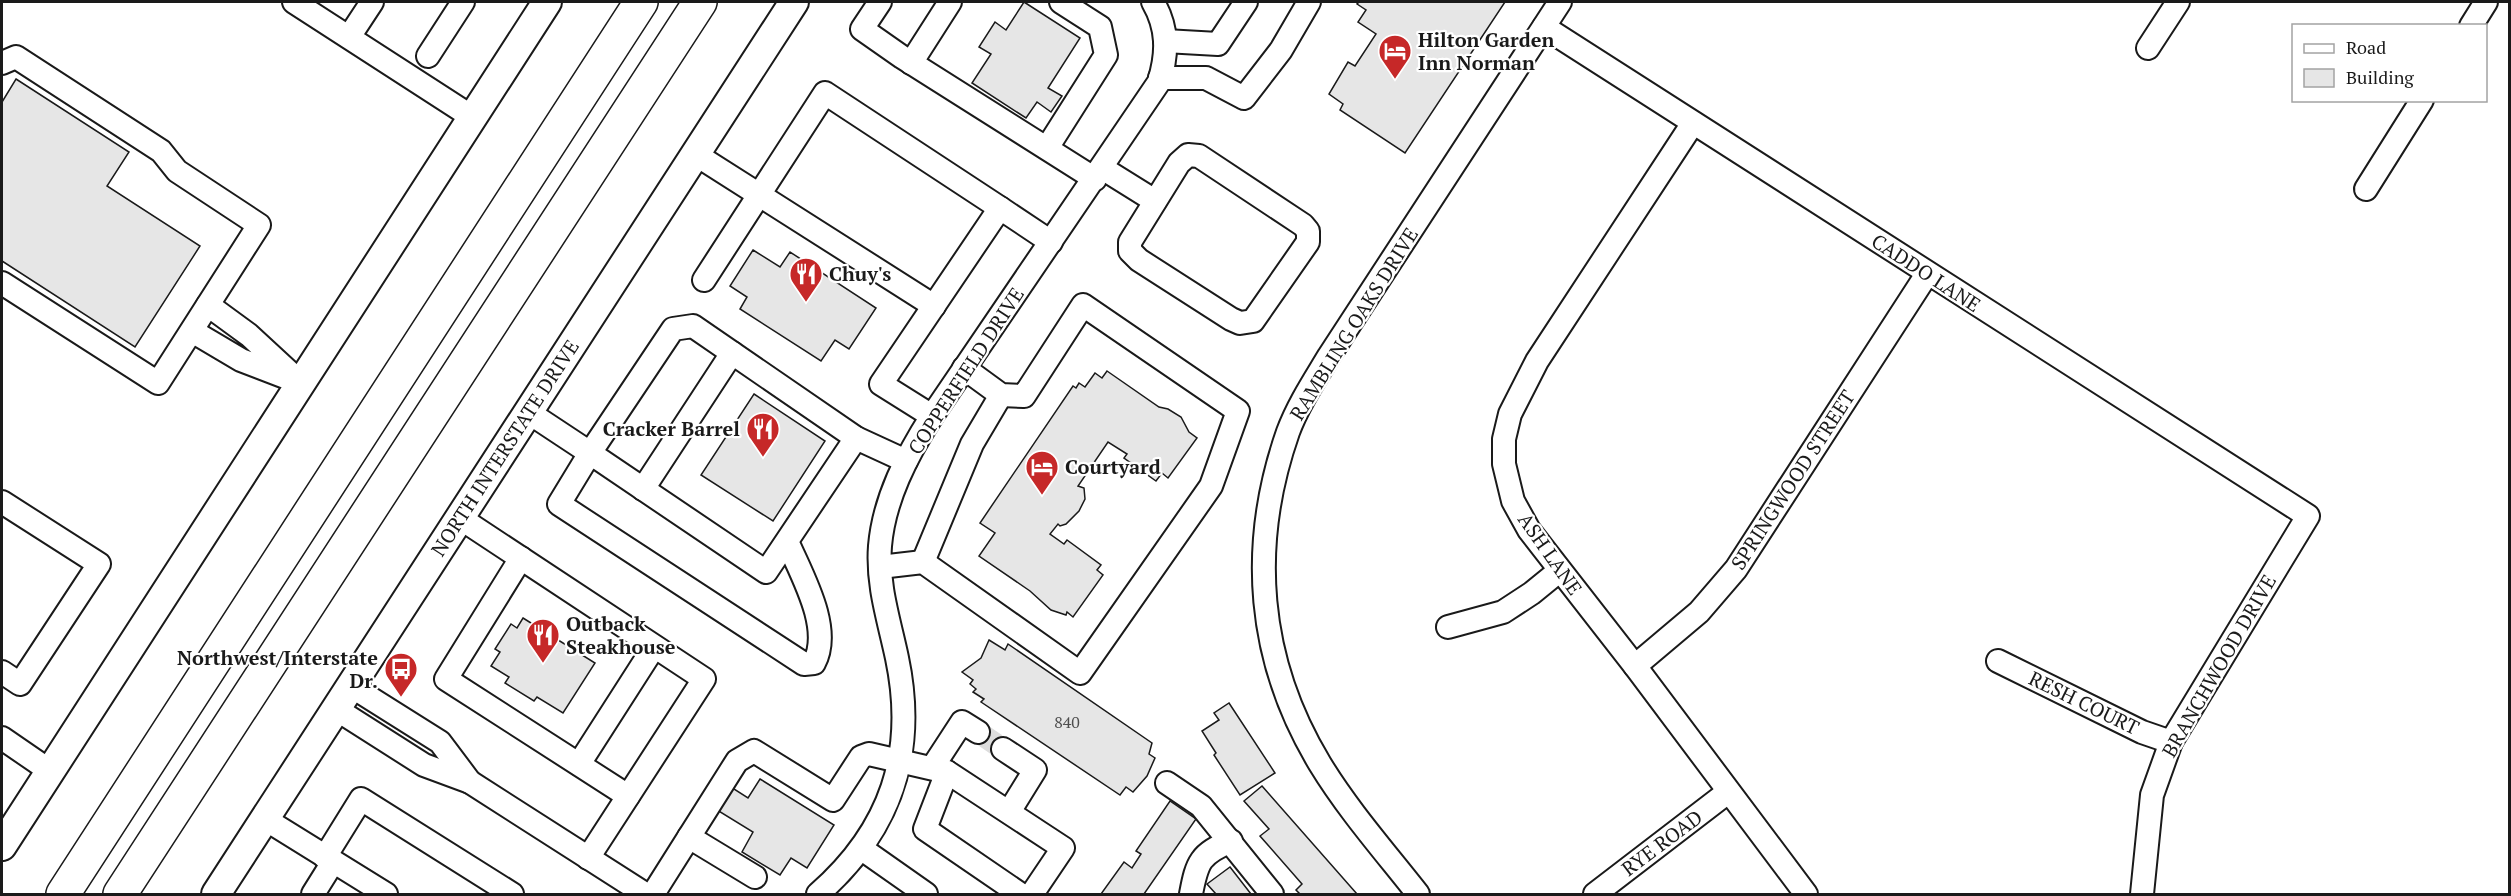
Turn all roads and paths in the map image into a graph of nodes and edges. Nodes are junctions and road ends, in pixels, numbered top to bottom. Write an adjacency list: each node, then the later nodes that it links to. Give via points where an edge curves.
1 (294, 2): 19 (street)
2 (372, 2): 19 (street)
3 (463, 2): 22 (street)
4 (547, 2): 27 (main road)
5 (641, 2): 89 (highway)
6 (700, 2): 88 (highway)
7 (794, 2): 30 (main road, NORTH INTERSTATE DRIVE)
8 (880, 2): 24 (street, via 862,29)
9 (950, 2): 24 (street)
10 (1061, 2): 29 (street, via 1100,27 1106,55)
11 (1153, 2): 20 (street, COPPERFIELD DRIVE, via 1163,24)
12 (1246, 2): 20 (street, via 1218,44)
13 (1309, 2): 25 (street, via 1281,50 1244,98 1206,78)
14 (1560, 2): 18 (street, RAMBLING OAKS DRIVE)
15 (2178, 2): 21 (street)
16 (2486, 2): 17 (street)
17 (2472, 24)
18 (1544, 27): 28 (street, CADDO LANE); 102 (street, RAMBLING OAKS DRIVE, via 1305,397 1279,462 1266,533 1265,614 1284,687 1320,764)
19 (349, 37): 27 (street)
20 (1165, 41): 25 (street, COPPERFIELD DRIVE)
21 (2148, 48)
22 (428, 56)
23 (2, 63): 40 (street, via 16,57 161,151 177,171 259,225)
24 (911, 63): 29 (street)
25 (1160, 78): 31 (street, COPPERFIELD DRIVE)
26 (2421, 102): 32 (street)
27 (472, 117): 45 (main road)
28 (1693, 123): 37 (street, CADDO LANE); 60 (street, ASH LANE, via 1537,361 1510,414 1504,464 1513,501)
29 (1047, 148): 31 (street)
30 (695, 154): 33 (street); 47 (main road, NORTH INTERSTATE DRIVE)
31 (1098, 173): 34 (street); 36 (street, COPPERFIELD DRIVE)
32 (2366, 189)
33 (759, 194): 35 (street, via 825,93); 38 (street); 41 (street)
34 (1155, 201): 34 (street, via 1130,242 1130,251 1240,323 1253,321 1260,313 1308,242 1308,231 1303,225 1199,156 1188,155 1179,163)
35 (1000, 208): 36 (street); 41 (street)
36 (1052, 242): 44 (street, COPPERFIELD DRIVE)
37 (1927, 274): 54 (street, CADDO LANE); 64 (street, SPRINGWOOD STREET, via 1736,569 1699,612)
38 (704, 280)
39 (2, 283): 42 (street, via 158,383)
40 (208, 305): 42 (street); 45 (street, via 249,335)
41 (934, 306): 48 (street, via 881,384)
42 (192, 331): 45 (street, via 241,360)
43 (732, 353): 49 (street); 50 (street, via 693,326 673,329); 52 (street)
44 (964, 368): 46 (street); 48 (street, COPPERFIELD DRIVE)
45 (301, 383): 74 (main road)
46 (1001, 395): 58 (street, via 972,444); 58 (street, via 1024,396 1083,305 1238,411 1211,486 1080,673)
47 (528, 412): 50 (street); 55 (main road, NORTH INTERSTATE DRIVE)
48 (932, 416): 51 (street, COPPERFIELD DRIVE)
49 (856, 438): 51 (street); 56 (street)
50 (590, 453): 52 (street); 56 (street, via 559,504 804,664 814,663 820,653 821,635 815,608)
51 (906, 461): 59 (street, COPPERFIELD DRIVE, via 885,519)
52 (643, 489): 56 (street, via 766,572)
53 (2, 502): 65 (street, via 99,564 20,684)
54 (2308, 516): 69 (street, BRANCHWOOD DRIVE)
55 (460, 518): 57 (street); 66 (main road, NORTH INTERSTATE DRIVE)
56 (787, 541)
57 (521, 558): 62 (street); 72 (street, via 446,678)
58 (923, 562): 59 (street)
59 (880, 567): 71 (street, COPPERFIELD DRIVE, via 883,602 902,692 904,735)
60 (1559, 571): 61 (street, via 1503,612); 64 (street, ASH LANE)
61 (1448, 627)
62 (654, 647): 72 (street); 77 (street, via 704,679)
63 (1998, 661): 69 (street, RESH COURT, via 2142,732)
64 (1635, 666): 76 (street, ASH LANE)
65 (2, 672)
66 (343, 698): 79 (main road, NORTH INTERSTATE DRIVE); 84 (street, via 440,742 470,782)
67 (978, 732): 73 (street, via 962,722)
68 (2, 738): 74 (street)
69 (2171, 742): 105 (street, BRANCHWOOD DRIVE, via 2152,795)
70 (1003, 749): 78 (street, via 1035,770)
71 (900, 760): 73 (street); 80 (street, via 869,754 861,757 833,800 754,751 737,761); 83 (street, COPPERFIELD DRIVE, via 889,803)
72 (579, 764): 77 (street)
73 (940, 770): 78 (street); 98 (street, via 925,830)
74 (50, 771): 82 (main road)
75 (1167, 783): 81 (street, via 1201,806)
76 (1728, 792): 103 (street, RYE ROAD); 104 (street, ASH LANE)
77 (628, 796): 84 (street)
78 (1009, 812): 99 (street, via 1063,848)
79 (265, 819): 85 (street); 90 (main road, NORTH INTERSTATE DRIVE)
80 (689, 837): 86 (street); 95 (street)
81 (1231, 841): 100 (street, via 1201,858); 101 (street)
82 (2, 846)
83 (862, 849): 96 (street, COPPERFIELD DRIVE); 97 (street)
84 (588, 858): 87 (street)
85 (329, 859): 91 (street); 92 (street); 93 (street, via 361,799)
86 (755, 878)
87 (618, 887): 94 (street)
88 (125, 888)
89 (63, 894)
90 (216, 894)
91 (313, 894)
92 (386, 894)
93 (512, 894)
94 (645, 894)
95 (653, 894)
96 (819, 894)
97 (927, 894)
98 (1020, 894)
99 (1032, 894)
100 (1191, 894)
101 (1272, 894)
102 (1418, 894)
103 (1595, 894)
104 (1806, 894)
105 (2142, 894)

